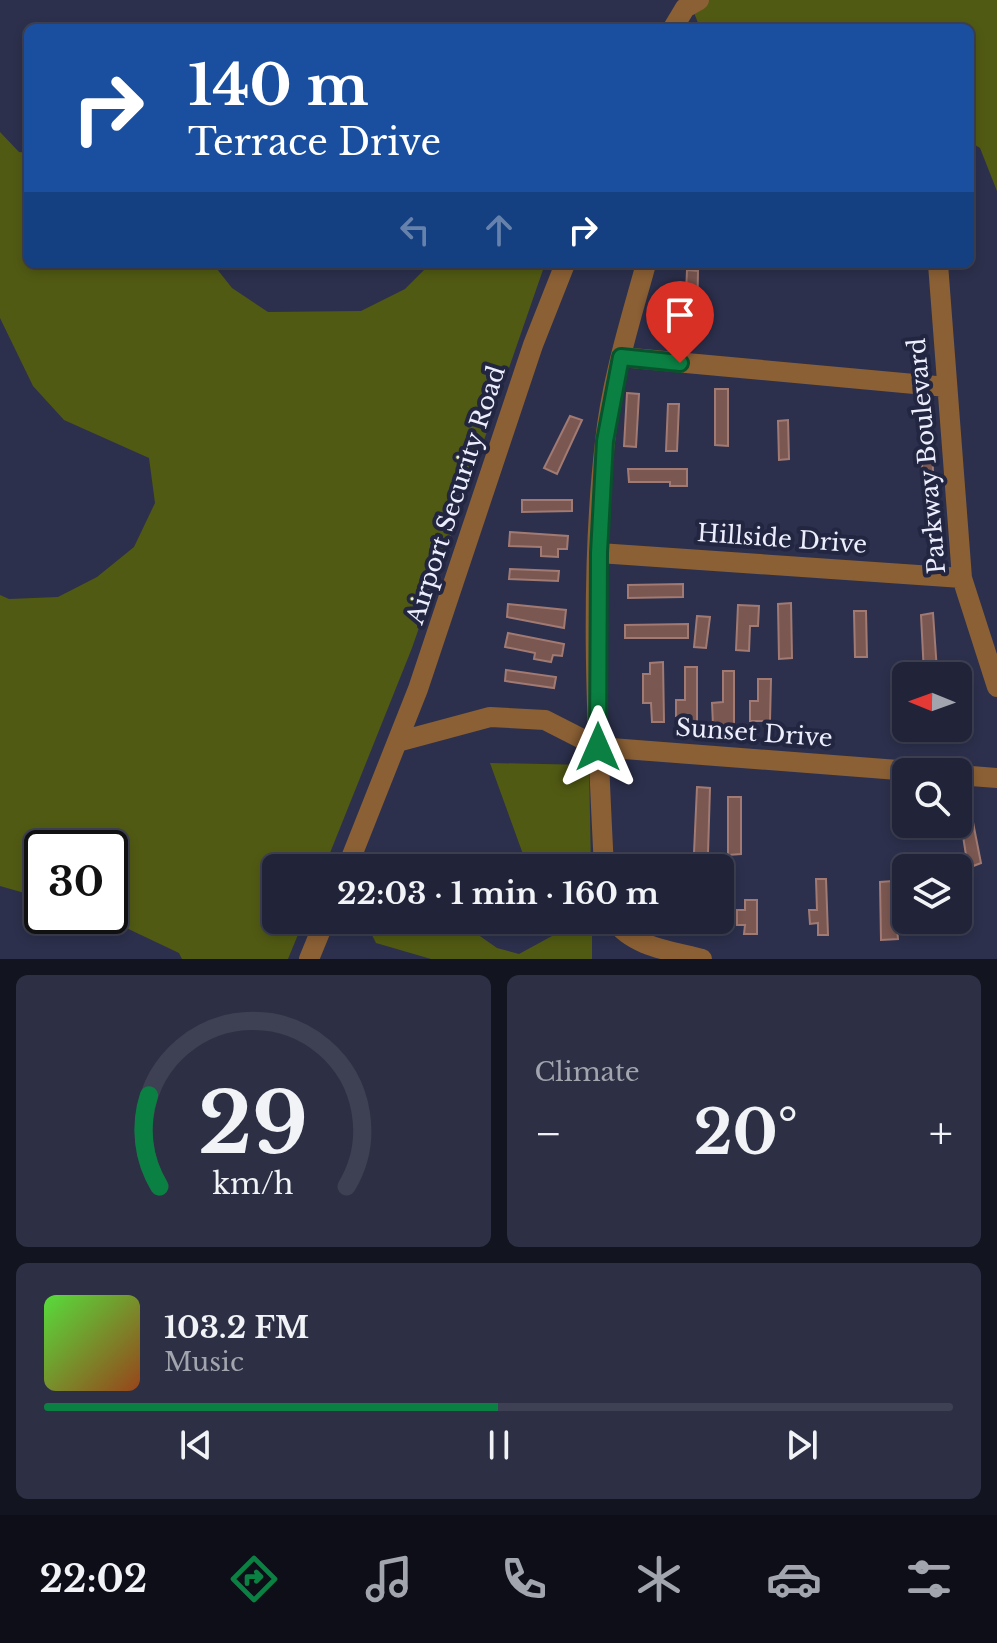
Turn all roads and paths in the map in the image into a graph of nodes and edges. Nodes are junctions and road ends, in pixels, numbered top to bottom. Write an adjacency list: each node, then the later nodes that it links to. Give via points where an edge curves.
1 (699, 0): 2 (street, via 685,8)
2 (675, 24)
3 (563, 268): 11 (street, Airport Security Road)
4 (645, 268): 6 (street)
5 (938, 268): 7 (street, Parkway Boulevard)
6 (621, 357): 7 (street); 8 (street, via 605,441)
7 (947, 387): 9 (street, Parkway Boulevard)
8 (599, 553): 9 (street, Hillside Drive); 12 (street)
9 (962, 578): 10 (street, Parkway Boulevard)
10 (997, 687)
11 (397, 742): 12 (street, Sunset Drive, via 490,717 545,720); 16 (street, Airport Security Road)
12 (598, 747): 13 (street, Sunset Drive); 17 (street)
13 (892, 770)
14 (972, 776): 15 (street)
15 (997, 778)
16 (353, 854)
17 (603, 854)
18 (319, 934): 20 (street)
19 (627, 934): 21 (street)
20 (309, 959)
21 (702, 959)

